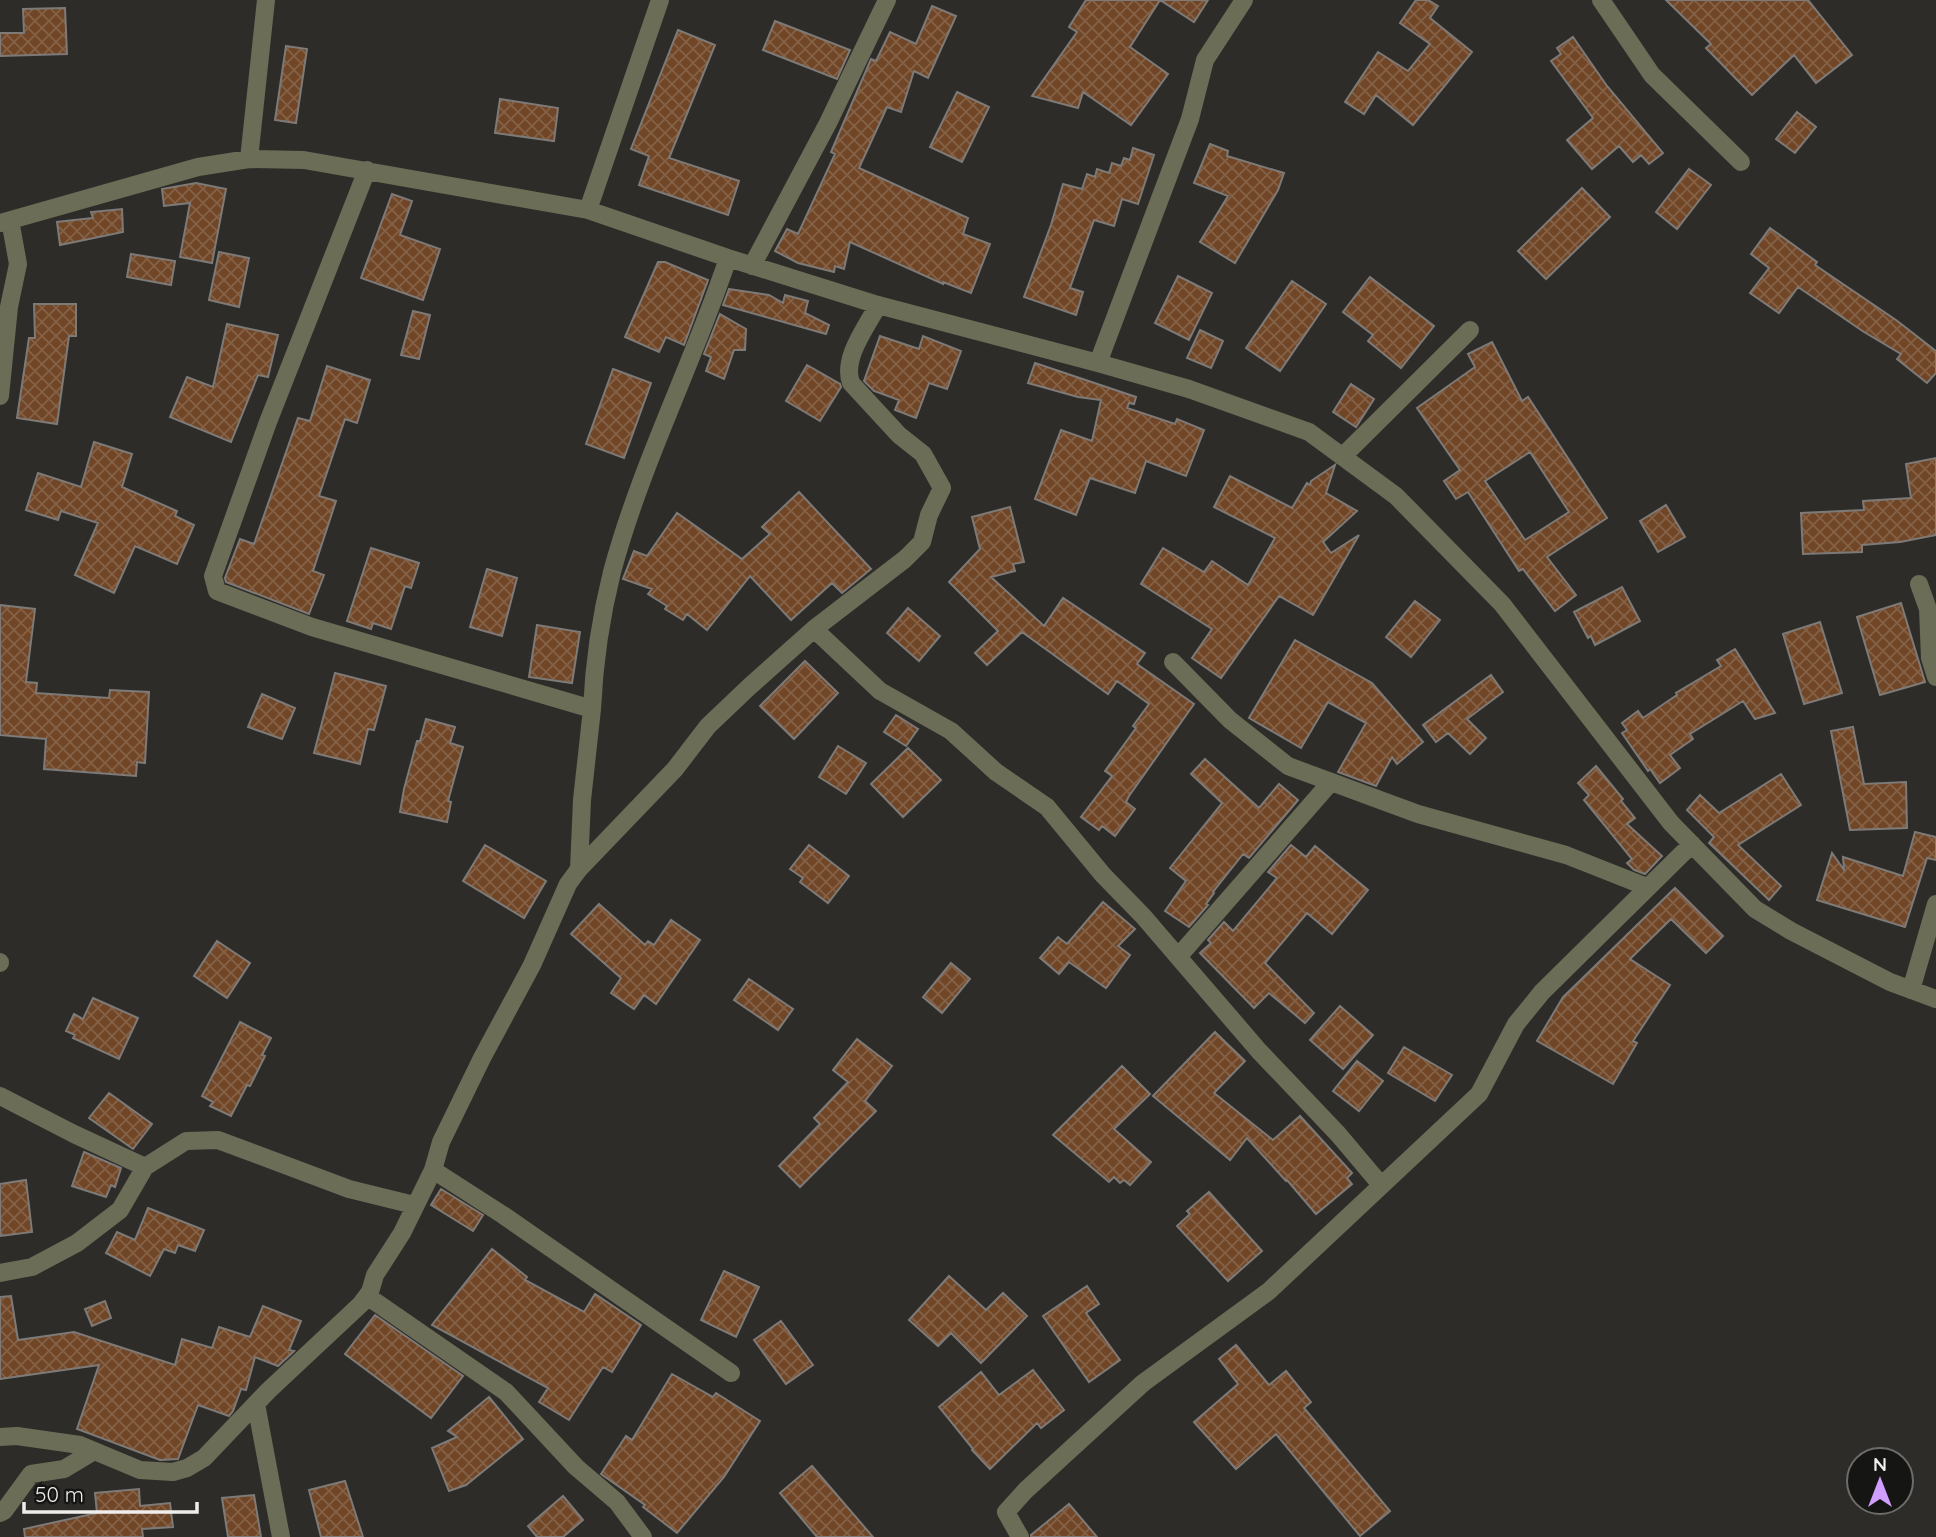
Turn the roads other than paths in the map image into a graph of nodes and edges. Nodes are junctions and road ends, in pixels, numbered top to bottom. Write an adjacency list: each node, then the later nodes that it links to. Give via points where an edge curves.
1 (266, 0): 6 (street)
2 (660, 0): 9 (street)
3 (887, 0): 12 (street)
4 (1244, 0): 15 (street, via 1205,60 1190,119)
5 (1601, 0): 7 (street, via 1652,75)
6 (249, 159): 8 (street, via 304,160); 10 (street, via 198,167)
7 (1741, 162)
8 (367, 170): 9 (street); 22 (street, via 213,576 217,591 312,627)
9 (589, 210): 11 (street)
10 (5, 222): 16 (street, via 18,264)
11 (728, 258): 12 (street); 22 (street, via 655,445 612,573 593,675)
12 (752, 266): 13 (street)
13 (878, 305): 15 (street); 19 (street, via 849,360 848,376 899,435 923,454 942,488 922,542)
14 (1470, 330): 17 (street)
15 (1098, 363): 17 (street, via 1189,389 1309,432)
16 (0, 396)
17 (1343, 456): 24 (street, via 1396,496 1502,604)
18 (1919, 584): 21 (street, via 1928,609 1930,658)
19 (814, 629): 25 (street, via 708,726 667,778); 28 (street, via 880,691 951,731 996,772 1047,807)
20 (1173, 662): 23 (street, via 1230,719 1288,766)
21 (1936, 677)
22 (592, 709): 25 (street)
23 (1330, 783): 26 (street, via 1418,814 1566,855); 28 (street)
24 (1692, 844): 26 (street); 29 (street, via 1755,909)
25 (579, 869): 33 (street, via 441,1142)
26 (1647, 887): 34 (street, via 1516,1024 1479,1094)
27 (1936, 904): 29 (street)
28 (1178, 957): 34 (street)
29 (1911, 990): 30 (street)
30 (1936, 999)
31 (0, 1096): 32 (street)
32 (145, 1167): 35 (street, via 186,1140 218,1140 349,1189); 36 (street, via 120,1210 77,1243 32,1267)
33 (433, 1170): 35 (street); 38 (street)
34 (1381, 1185): 45 (street, via 1269,1291 1143,1383 1026,1490 1006,1512)
35 (414, 1205): 37 (street)
36 (0, 1273)
37 (367, 1296): 39 (street); 44 (street, via 506,1392 576,1467 617,1502)
38 (731, 1373)
39 (256, 1404): 41 (street, via 204,1458 187,1468 140,1470); 43 (street)
40 (0, 1437): 41 (street, via 41,1439)
41 (94, 1451): 42 (street, via 64,1469 31,1474)
42 (0, 1513)
43 (281, 1537)
44 (643, 1537)
45 (1020, 1537)

